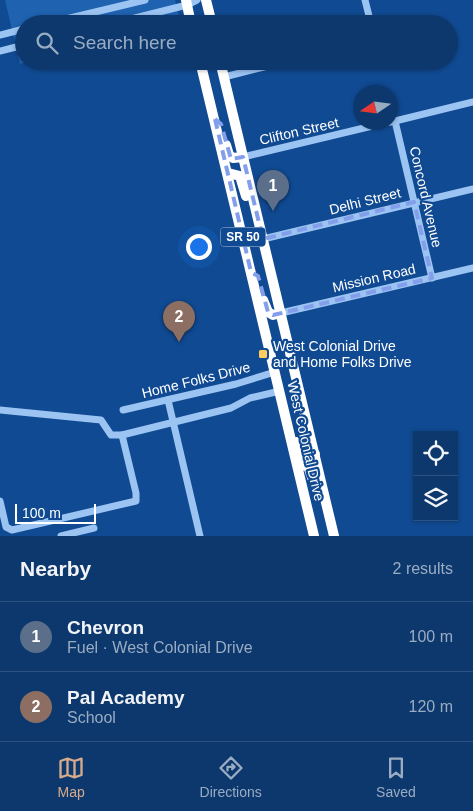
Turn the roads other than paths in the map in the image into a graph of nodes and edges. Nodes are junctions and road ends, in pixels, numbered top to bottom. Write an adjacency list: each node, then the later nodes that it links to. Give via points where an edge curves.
1 (145, 0): 6 (street)
2 (197, 0): 5 (street)
3 (206, 0): 8 (highway)
4 (365, 0): 9 (street)
5 (186, 3): 7 (street)
6 (82, 15)
7 (143, 15)
8 (210, 15)
9 (369, 15)
10 (15, 31): 11 (street)
11 (0, 34)
12 (15, 47): 13 (street)
13 (0, 51)
14 (202, 70): 19 (highway, West Colonial Drive / SR 50)
15 (222, 70): 17 (highway, West Colonial Drive / SR 50)
16 (252, 70): 17 (street)
17 (224, 77): 23 (highway, West Colonial Drive / SR 50)
18 (473, 102): 20 (street, Clifton Street)
19 (215, 118): 23 (highway, via 221,124 229,155); 24 (highway, West Colonial Drive / SR 50)
20 (398, 121)
21 (358, 130): 23 (street, Clifton Street)
22 (394, 130): 26 (street, Concord Avenue)
23 (244, 157): 27 (highway, West Colonial Drive / SR 50)
24 (228, 173): 27 (highway, via 240,176 246,196); 30 (highway, West Colonial Drive / SR 50)
25 (473, 189): 26 (street, Delhi Street)
26 (414, 202): 28 (street, Delhi Street); 31 (street, Concord Avenue)
27 (254, 203): 28 (highway, West Colonial Drive / SR 50)
28 (263, 239): 32 (highway, West Colonial Drive / SR 50)
29 (473, 268): 31 (street, Mission Road)
30 (251, 272): 32 (highway, via 258,276 268,312 272,315); 33 (highway, West Colonial Drive / SR 50)
31 (432, 278): 32 (street, Mission Road)
32 (281, 313): 41 (highway, West Colonial Drive / SR 50)
33 (275, 372): 34 (highway, West Colonial Drive / SR 50); 35 (street, Home Folks Drive)
34 (280, 391): 38 (highway, West Colonial Drive / SR 50); 39 (street, via 250,398 231,408)
35 (168, 400): 37 (street, Home Folks Drive); 39 (street)
36 (0, 410): 40 (street, via 102,420 111,435)
37 (124, 410)
38 (286, 416): 41 (highway, via 293,425 302,455); 42 (highway, West Colonial Drive / SR 50)
39 (173, 422): 40 (street); 49 (street)
40 (122, 435): 45 (street, via 136,501)
41 (315, 454): 44 (highway, West Colonial Drive / SR 50)
42 (298, 465): 44 (highway, via 308,466 320,502); 50 (highway, West Colonial Drive / SR 50)
43 (0, 501): 45 (street, via 6,526 12,530)
44 (328, 510): 51 (highway, West Colonial Drive / SR 50)
45 (23, 528): 47 (street)
46 (94, 528): 48 (street)
47 (25, 536)
48 (61, 536)
49 (200, 536)
50 (314, 536)
51 (334, 536)

